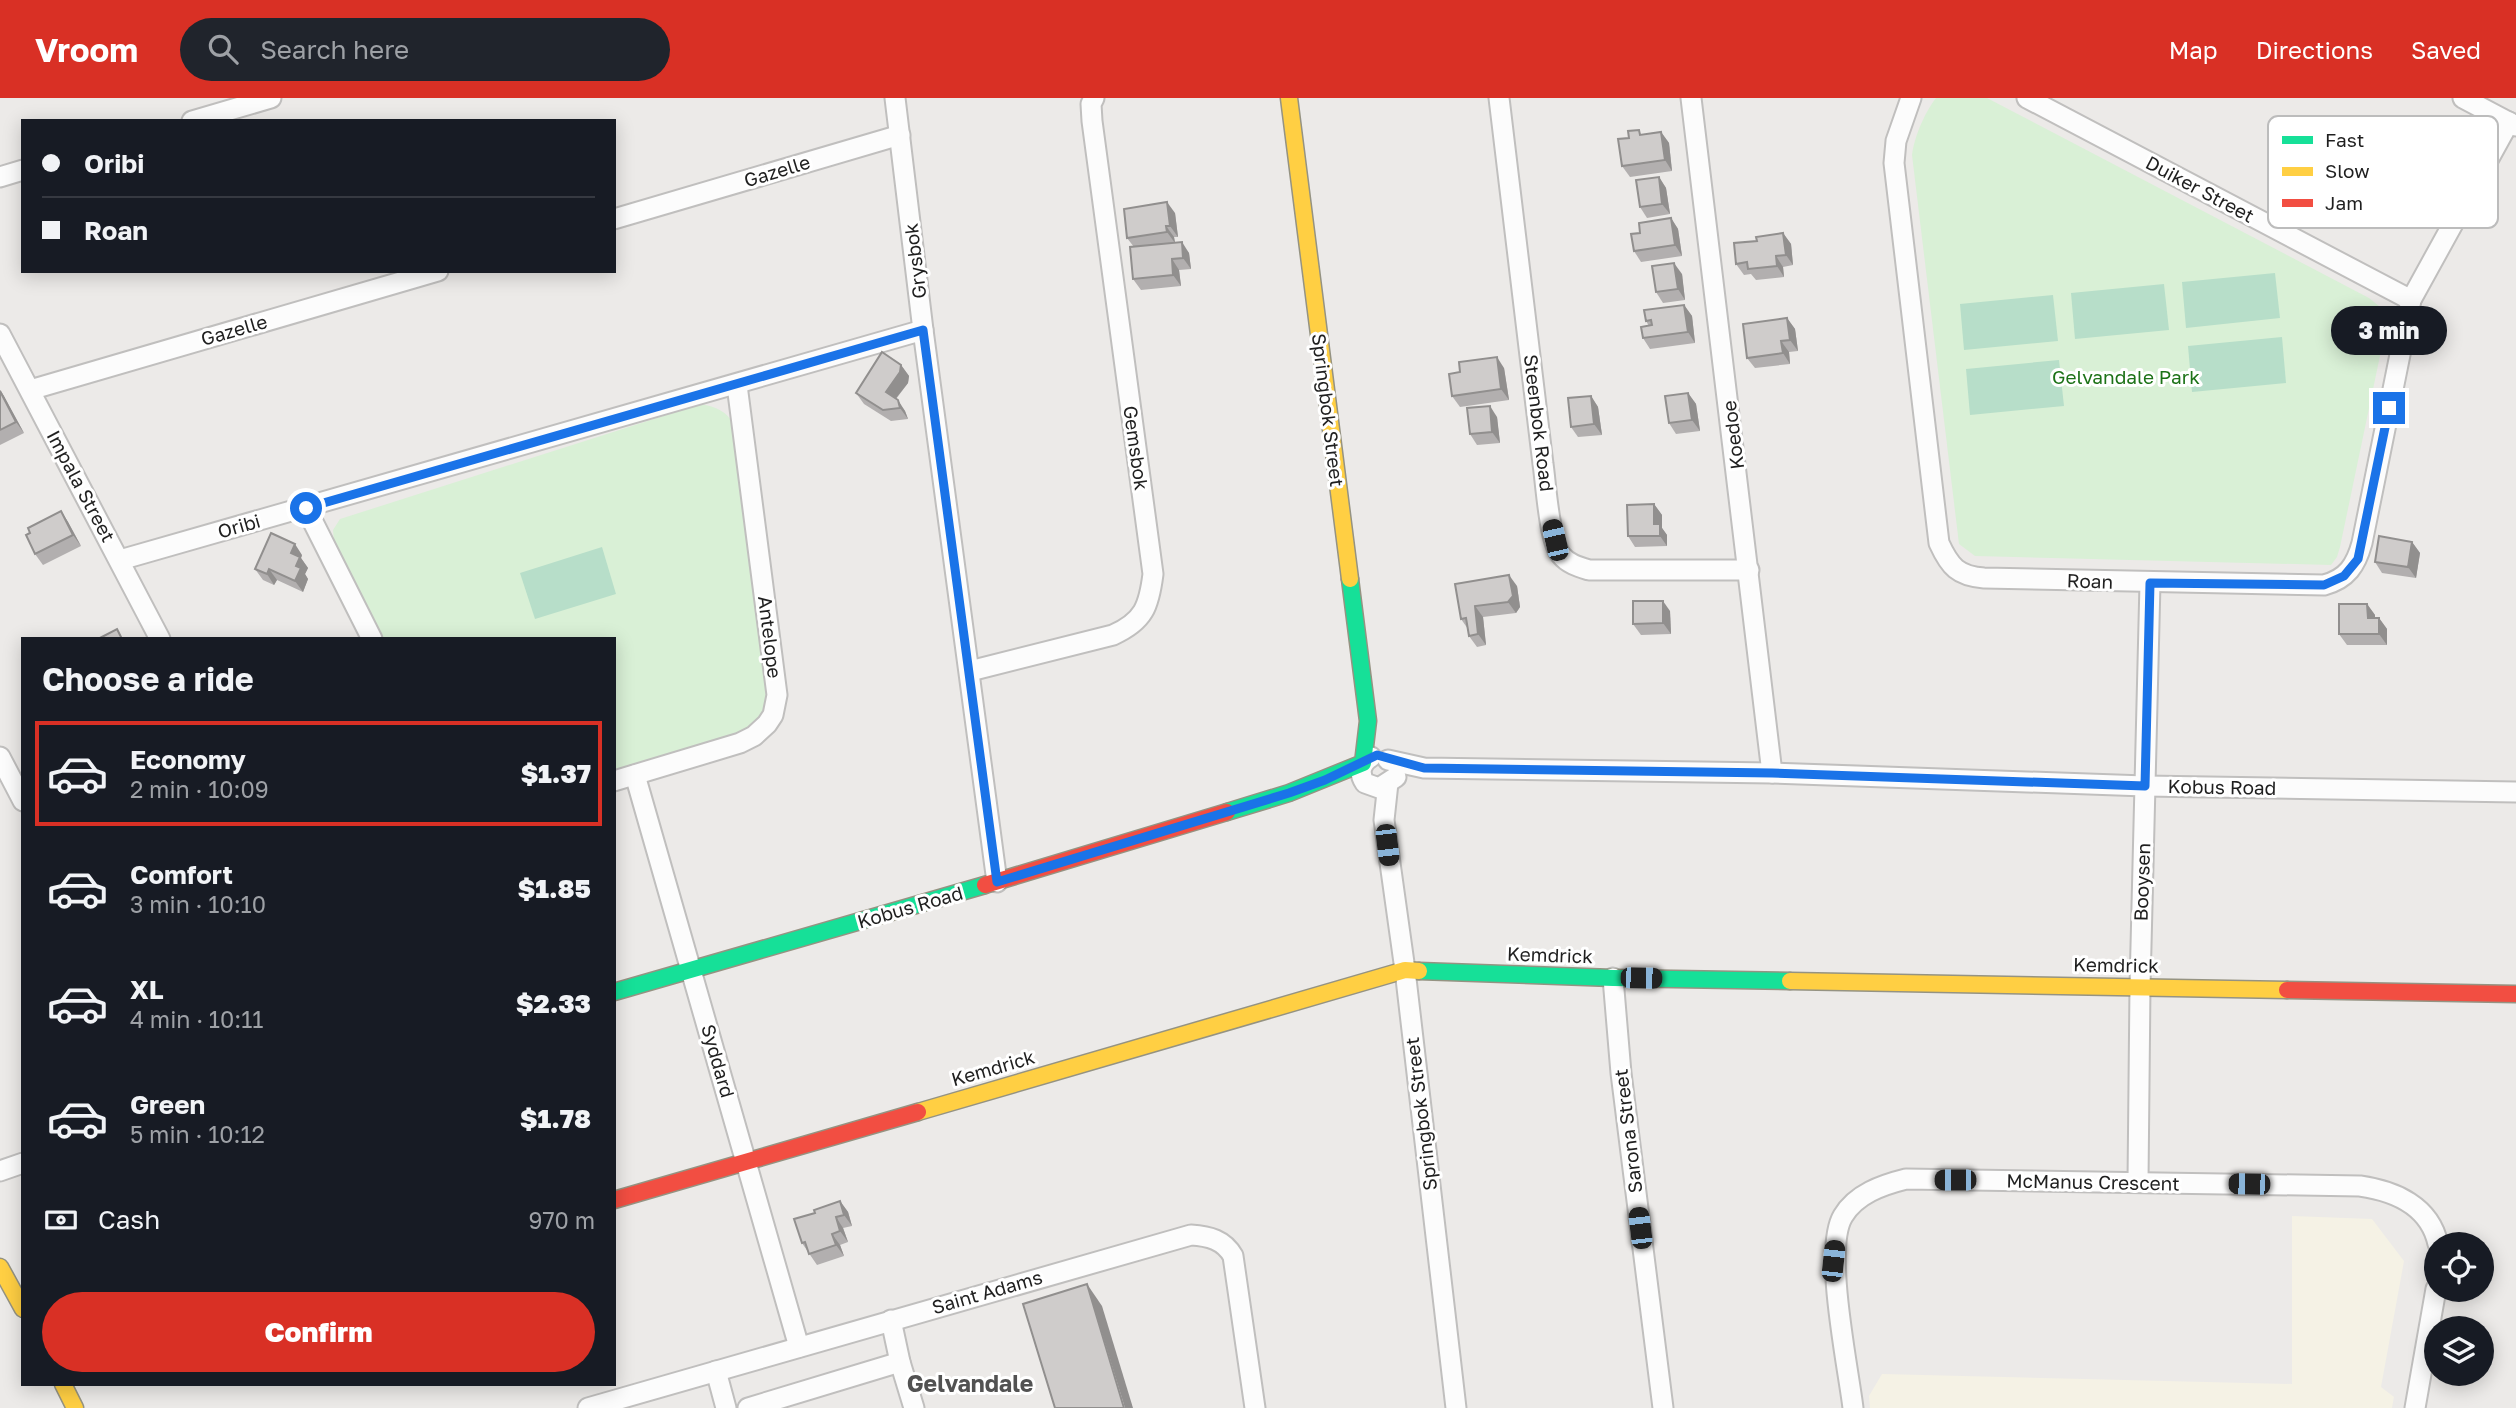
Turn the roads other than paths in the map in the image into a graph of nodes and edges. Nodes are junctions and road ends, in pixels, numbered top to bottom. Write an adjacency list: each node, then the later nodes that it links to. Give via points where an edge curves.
1 (271, 98): 11 (street)
2 (895, 98): 13 (street, Grysbok)
3 (1094, 98): 33 (street, Gemsbok, via 1092,121 1153,574 1150,596 1147,607 1128,629)
4 (1289, 98): 34 (street, Springbok Street)
5 (1499, 98): 29 (street, Steenbok Road, via 1543,464 1558,552 1568,562 1590,570)
6 (1691, 98): 29 (street, Koedoe)
7 (1911, 98): 30 (street, Roan, via 1895,141 1894,163 1939,543 1947,562 1969,577)
8 (2028, 98): 18 (street, Duiker Street)
9 (2463, 98): 10 (street)
10 (2497, 116)
11 (199, 119)
12 (2512, 124): 14 (street, Roan)
13 (900, 135): 17 (street, Gazelle); 23 (street, Grysbok)
14 (2498, 148)
15 (21, 171): 16 (street)
16 (0, 177)
17 (616, 218)
18 (2268, 225)
19 (2274, 228): 22 (street, Duiker Street)
20 (2452, 228): 22 (street, Roan)
21 (431, 273): 26 (street, Gazelle)
22 (2411, 300): 30 (street, Roan, via 2362,543 2352,568 2324,585)
23 (923, 330): 25 (street, Oribi); 33 (street, Grysbok)
24 (0, 334): 26 (street, Impala Street)
25 (737, 385): 27 (street, Oribi); 38 (street, Antelope, via 775,706 761,732 740,743)
26 (30, 390): 28 (street, Impala Street)
27 (306, 508): 28 (street, Oribi); 32 (street)
28 (120, 560): 31 (street, Impala Street)
29 (1749, 570): 37 (street, Koedoe)
30 (2150, 583): 41 (street, Booysen)
31 (159, 637)
32 (371, 637)
33 (970, 671): 44 (street, Grysbok)
34 (1368, 721): 36 (street)
35 (0, 757): 43 (street)
36 (1378, 773): 37 (street, Kobus Road, via 1424,768); 40 (street, Kobus Road); 46 (street, Springbok Street)
37 (1772, 773): 41 (street, Kobus Road)
38 (635, 775): 39 (street, Antelope); 45 (street, Syddard)
39 (616, 780)
40 (1325, 780): 44 (street, Kobus Road)
41 (2145, 786): 42 (street, Kobus Road); 48 (street, Booysen)
42 (2516, 792)
43 (21, 797)
44 (997, 882): 45 (street, Kobus Road)
45 (692, 969): 49 (street, Kobus Road); 51 (street, Syddard)
46 (1405, 970): 47 (street, Kemdrick); 51 (street, Kemdrick); 71 (street, Springbok Street)
47 (1613, 978): 48 (street, Kemdrick); 72 (street, Sarona Street)
48 (2140, 986): 50 (street, Kemdrick); 54 (street, Booysen)
49 (616, 991)
50 (2516, 994)
51 (746, 1161): 55 (street, Kemdrick); 61 (street, Syddard)
52 (21, 1164): 53 (street)
53 (0, 1171)
54 (2138, 1182): 56 (street, McManus Crescent, via 2382,1189 2414,1205); 73 (street, McManus Crescent, via 1906,1180 1884,1185 1856,1200 1842,1217 1833,1261)
55 (616, 1199)
56 (2433, 1232)
57 (0, 1268): 59 (street)
58 (2434, 1302): 74 (street)
59 (21, 1305)
60 (891, 1320): 61 (street, Saint Adams); 62 (street); 70 (street, Saint Adams, via 1174,1238 1202,1236 1220,1242 1233,1256)
61 (799, 1347): 63 (street, Saint Adams)
62 (900, 1362): 68 (street); 69 (street)
63 (716, 1371): 66 (street, Saint Adams); 67 (street)
64 (64, 1386): 65 (street)
65 (75, 1408)
66 (588, 1408)
67 (726, 1408)
68 (748, 1408)
69 (914, 1408)
70 (1255, 1408)
71 (1456, 1408)
72 (1662, 1408)
73 (1853, 1408)
74 (2415, 1408)

